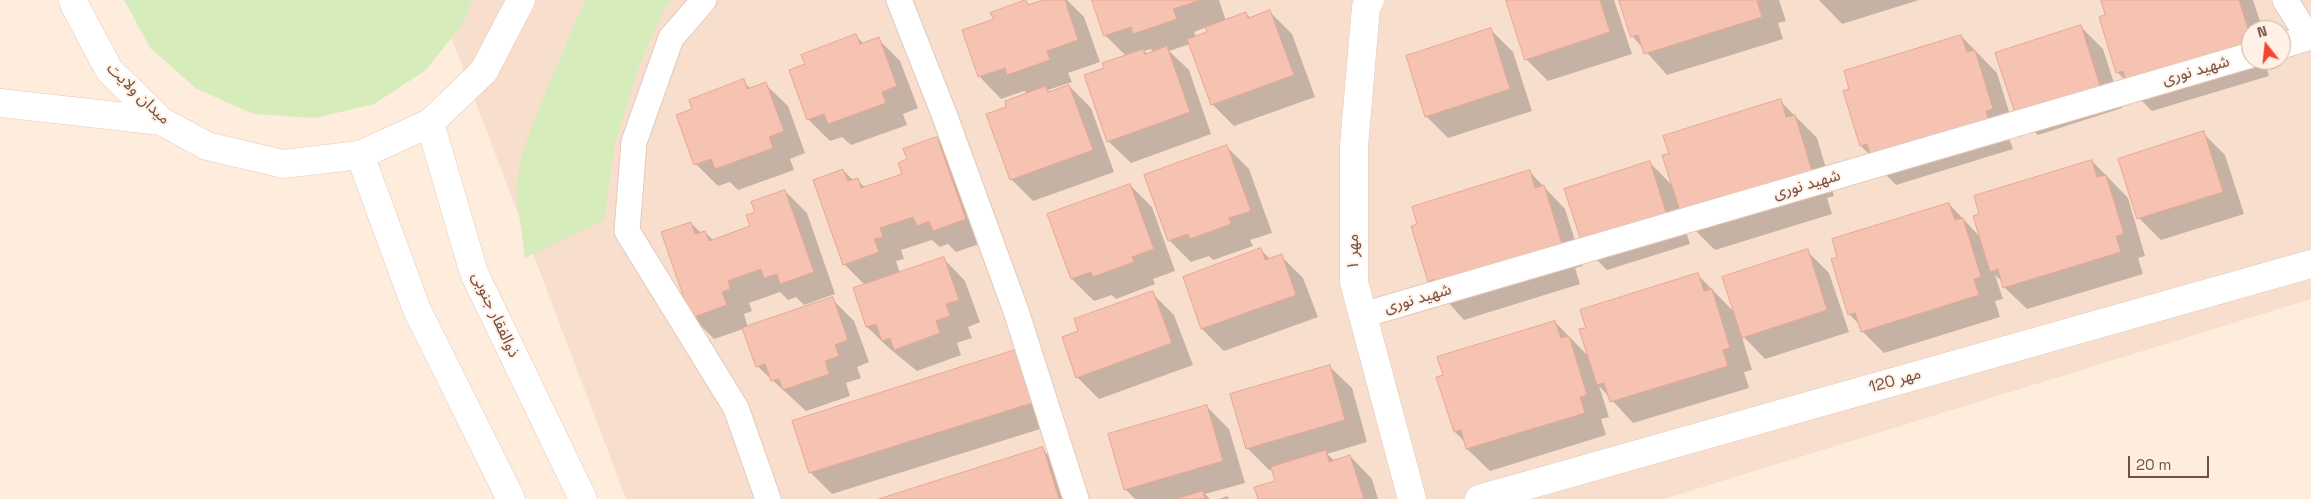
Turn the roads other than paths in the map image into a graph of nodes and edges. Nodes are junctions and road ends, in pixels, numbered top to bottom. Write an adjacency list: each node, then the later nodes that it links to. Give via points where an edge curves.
1 (73, 0): 11 (street, میدان ولایت, via 109,70)
2 (521, 0): 12 (street, میدان ولایت, via 484,71)
3 (704, 0): 18 (street, via 671,38 634,142 628,231 736,408)
4 (899, 0): 19 (street, via 1016,311)
5 (1370, 0): 15 (street, مهر ۱, via 1366,7 1354,146 1354,282)
6 (2284, 0): 7 (street)
7 (2310, 38): 8 (street)
8 (2291, 43)
9 (2241, 58): 15 (street, شهید نوری)
10 (0, 103): 11 (street)
11 (161, 121): 13 (street, میدان ولایت, via 207,146 283,164)
12 (430, 123): 13 (street, میدان ولایت); 17 (street, ذوالفقار جنوبی, via 474,273)
13 (360, 156): 16 (street, via 417,310)
14 (2311, 264): 21 (street, مهر 120)
15 (1363, 315): 20 (street, مهر ۱)
16 (511, 499)
17 (583, 499)
18 (768, 499)
19 (1076, 499)
20 (1412, 499)
21 (1479, 499)

